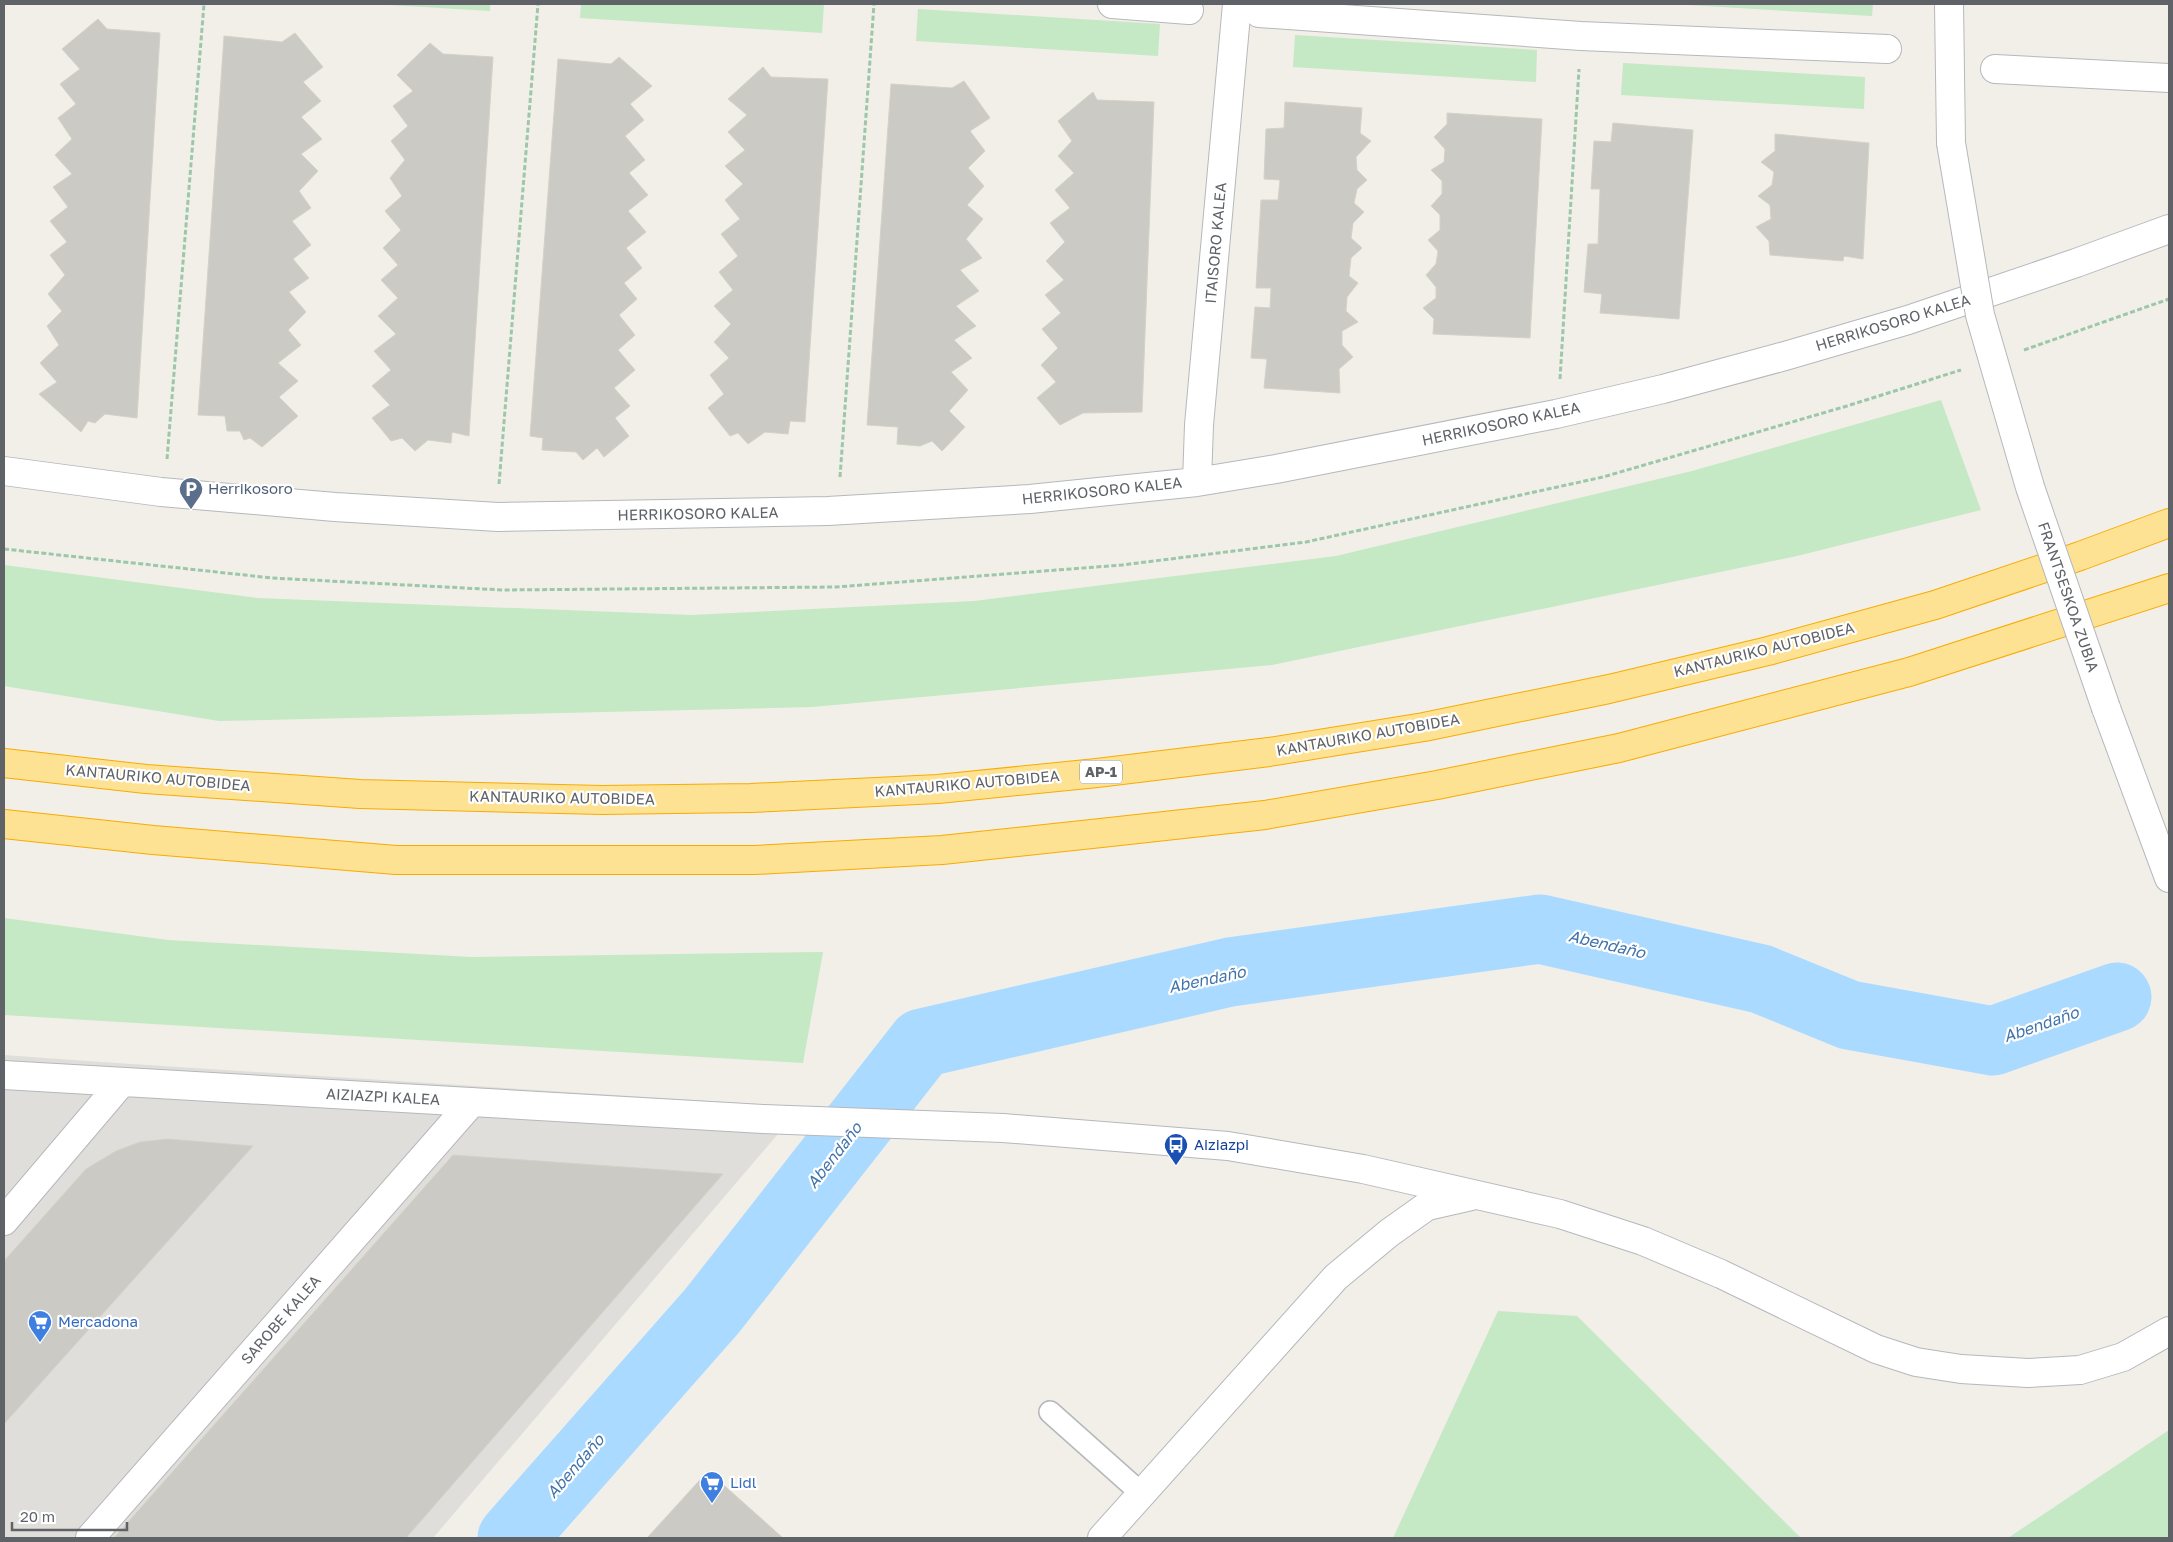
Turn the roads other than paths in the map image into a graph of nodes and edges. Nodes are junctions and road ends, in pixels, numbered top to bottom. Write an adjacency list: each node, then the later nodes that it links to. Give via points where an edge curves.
1 (1112, 4): 4 (street)
2 (1949, 4): 15 (street, FRANTSESKOA ZUBIA, bridge, via 1951,143 1980,315 2030,487)
3 (1248, 8): 5 (street, via 1581,36); 10 (street, ITAISORO KALEA, via 1200,425)
4 (1189, 10)
5 (1887, 49)
6 (1995, 69): 7 (street)
7 (2169, 78)
8 (2169, 229): 10 (street, HERRIKOSORO KALEA, via 1916,317 1663,389 1556,414 1276,470)
9 (4, 471): 10 (street, HERRIKOSORO KALEA, via 161,492 498,518 828,511 1030,499)
10 (1197, 482)
11 (2169, 523): 13 (highway, KANTAURIKO AUTOBIDEA / AP-1, via 1935,605 1609,689 1424,727 1269,752 1097,773 938,789 751,798 602,800 360,794 146,779)
12 (2169, 588): 14 (highway, via 1909,672 1619,748 1437,785 1265,815 1101,834 942,850 755,860 396,860)
13 (4, 763)
14 (4, 824)
15 (2169, 878)
16 (4, 1075): 17 (street, AIZIAZPI KALEA)
17 (122, 1082): 18 (street, AIZIAZPI KALEA); 20 (street)
18 (472, 1102): 19 (street, AIZIAZPI KALEA, via 763,1119 1003,1128 1228,1146 1363,1169); 24 (street, SAROBE KALEA)
19 (1479, 1194): 21 (street, AIZIAZPI KALEA, via 1560,1214 1644,1241 1721,1274 1876,1349 1916,1362 1961,1369 2028,1373 2080,1370 2124,1357); 23 (street, via 1427,1206 1336,1277)
20 (4, 1221)
21 (2169, 1331)
22 (1050, 1412): 23 (lane)
23 (1142, 1494): 25 (street)
24 (90, 1538)
25 (1102, 1538)

